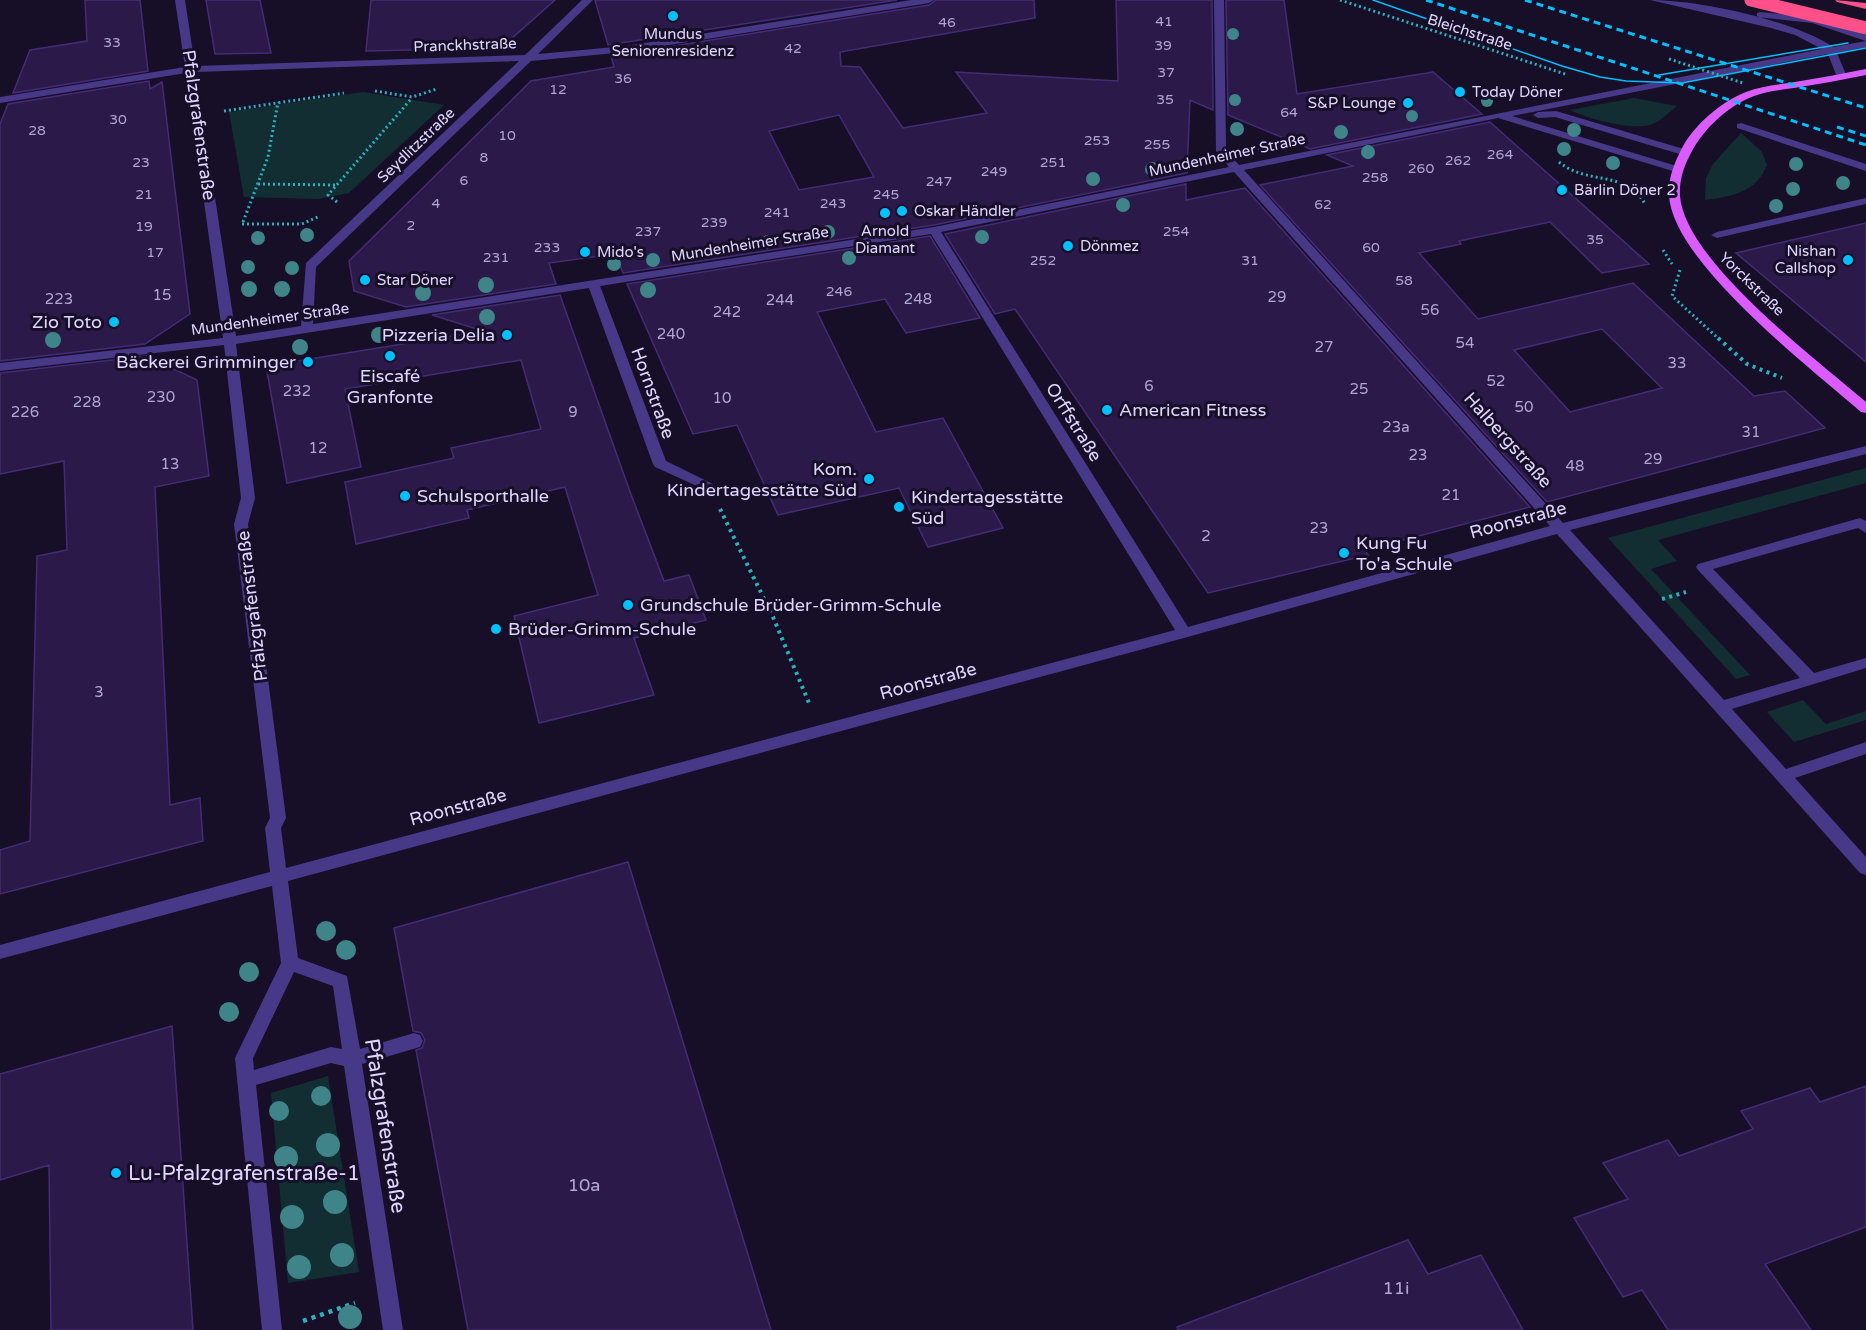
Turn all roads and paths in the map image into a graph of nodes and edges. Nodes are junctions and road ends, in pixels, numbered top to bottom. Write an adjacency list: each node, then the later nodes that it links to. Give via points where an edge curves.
1 (180, 0): 17 (street, Pfalzgrafenstraße)
2 (588, 0): 15 (street, Seydlitzstraße)
3 (929, 0): 15 (street, Pranckhstraße, via 626,49)
4 (1219, 0): 30 (street, Halbergstraße, via 1221,150)
5 (1340, 0): 19 (path, Bleichstraße)
6 (1654, 0): 10 (street)
7 (1751, 0): 11 (highway, bridge)
8 (1841, 0): 9 (highway)
9 (1866, 6)
10 (1709, 10): 12 (street, via 1813,20); 14 (street, via 1789,30 1812,38)
11 (1866, 28)
12 (1866, 38)
13 (1866, 44): 14 (street)
14 (1831, 51): 20 (street); 25 (street)
15 (529, 58): 17 (street, Pranckhstraße); 44 (street, Seydlitzstraße, via 310,266)
16 (1669, 59): 21 (path, bridge)
17 (191, 69): 23 (street, Pranckhstraße); 39 (street, Pfalzgrafenstraße)
18 (1866, 72): 20 (main road, Yorckstraße)
19 (1572, 76)
20 (1842, 76): 27 (main road, Yorckstraße, via 1758,91 1721,111)
21 (1743, 82)
22 (412, 97): 33 (path)
23 (0, 100)
24 (278, 102): 32 (path, via 268,157)
25 (1499, 115): 27 (street, via 1556,114); 30 (street, Mundenheimer Straße); 31 (street)
26 (1741, 126): 29 (street)
27 (1683, 152): 31 (main road, Yorckstraße)
28 (1556, 160): 35 (path, via 1573,173 1620,182 1642,197)
29 (1866, 168)
30 (1236, 169): 40 (street, Mundenheimer Straße); 51 (street, Halbergstraße)
31 (1676, 169): 48 (main road, Yorckstraße, via 1675,204 1695,250 1727,287)
32 (258, 184): 33 (path); 38 (path)
33 (336, 185): 36 (path, via 328,195 343,205)
34 (1866, 201): 41 (street)
35 (1646, 208)
36 (333, 210)
37 (322, 214): 38 (path, via 302,224)
38 (242, 224): 39 (path)
39 (214, 227): 45 (street, Pfalzgrafenstraße)
40 (934, 230): 43 (street, Mundenheimer Straße); 55 (street, Orffstraße)
41 (1717, 235)
42 (1663, 249): 47 (path, via 1667,260 1679,271 1672,296 1747,364)
43 (594, 285): 44 (street, Mundenheimer Straße); 50 (street, Hornstraße, via 660,464)
44 (307, 330): 45 (street, Mundenheimer Straße)
45 (230, 341): 46 (street, Mundenheimer Straße); 63 (street, Pfalzgrafenstraße, via 248,498 241,524 278,818 273,828)
46 (0, 367)
47 (1785, 379)
48 (1866, 409)
49 (1866, 450): 51 (street, Roonstraße)
50 (708, 487): 57 (path, via 773,617)
51 (1561, 528): 54 (street, Halbergstraße); 55 (street, Roonstraße)
52 (1866, 528): 53 (street, via 1860,523 1703,567)
53 (1719, 583): 54 (path); 58 (street)
54 (1631, 608): 59 (street, Halbergstraße)
55 (1184, 633): 63 (street, Roonstraße)
56 (1866, 663): 58 (street)
57 (799, 679)
58 (1810, 679): 59 (street)
59 (1721, 707): 61 (street, Halbergstraße)
60 (1866, 748): 61 (street)
61 (1783, 776): 62 (street, Halbergstraße)
62 (1866, 868)
63 (279, 876): 64 (street, Roonstraße); 65 (street, Pfalzgrafenstraße)
64 (0, 952)
65 (290, 963): 67 (street, Pfalzgrafenstraße, via 340,981); 68 (street, via 244,1058)
66 (414, 1041): 67 (street)
67 (352, 1059): 68 (street, via 331,1054); 69 (street, Pfalzgrafenstraße)
68 (247, 1080): 71 (street)
69 (388, 1293): 70 (path); 72 (street, Pfalzgrafenstraße)
70 (297, 1323)
71 (272, 1330)
72 (393, 1330)

